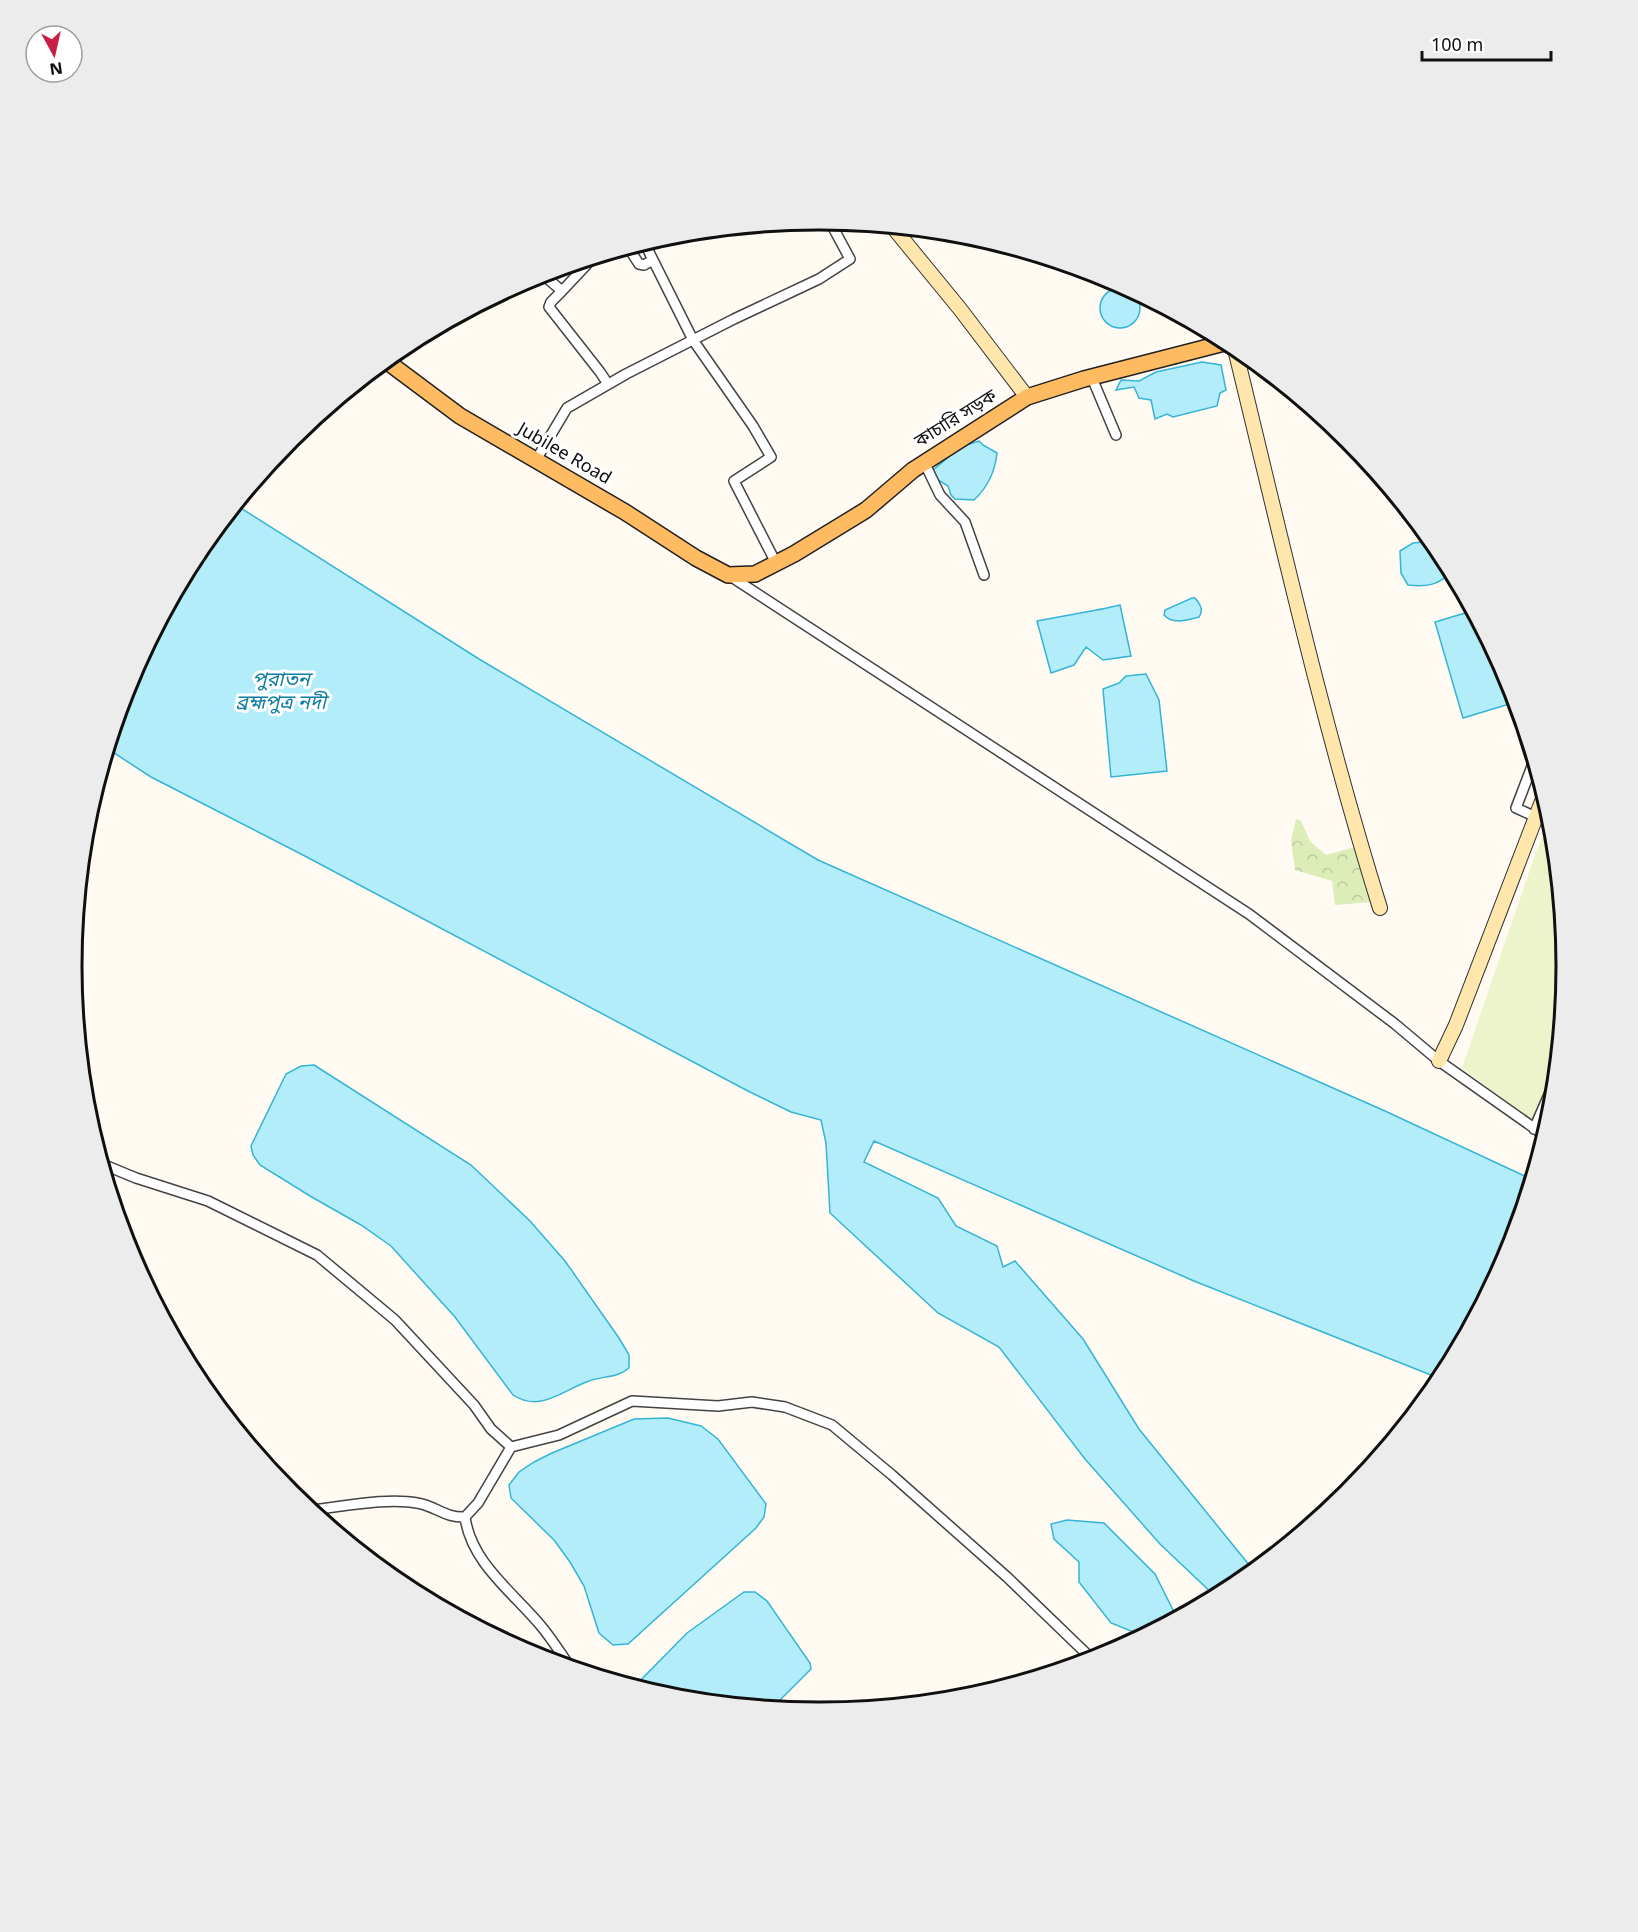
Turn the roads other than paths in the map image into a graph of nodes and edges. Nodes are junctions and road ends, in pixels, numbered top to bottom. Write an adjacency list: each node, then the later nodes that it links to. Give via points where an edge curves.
1 (835, 230): 9 (street, via 850,259 819,279)
2 (899, 234): 15 (street)
3 (648, 250): 5 (street)
4 (632, 254): 5 (street, via 639,264)
5 (653, 260): 9 (street)
6 (581, 269): 8 (street)
7 (551, 281): 8 (street)
8 (562, 291): 14 (street, via 549,307)
9 (693, 339): 14 (street); 19 (street, via 771,457 734,481)
10 (1215, 346): 13 (main road, কাচারি সড়ক)
11 (1238, 361): 25 (street, via 1310,656)
12 (393, 366): 17 (main road, Jubilee Road, via 460,416)
13 (1092, 378): 15 (main road, কাচারি সড়ক); 16 (street)
14 (608, 384): 17 (street, via 567,408)
15 (1027, 397): 18 (main road, কাচারি সড়ক)
16 (1116, 435)
17 (536, 460): 20 (main road, Jubilee Road)
18 (924, 462): 19 (main road, কাচারি সড়ক, via 866,510); 21 (street, via 940,495 965,522)
19 (776, 563): 20 (main road, কাচারি সড়ক, via 755,574)
20 (728, 575): 26 (street, via 1249,914)
21 (984, 575)
22 (1529, 773): 24 (street, via 1516,808)
23 (1538, 811): 24 (street)
24 (1536, 817): 26 (street)
25 (1380, 908)
26 (1439, 1061): 28 (street)
27 (1540, 1116): 28 (street)
28 (1534, 1129)
29 (111, 1168): 30 (street, via 208,1201 316,1255 395,1320 474,1405 491,1429)
30 (511, 1446): 32 (street, via 478,1503); 33 (street, via 558,1435 632,1401 718,1406 752,1402 785,1407 841,1432 1007,1577)
31 (321, 1509): 32 (street, via 416,1503 453,1518)
32 (465, 1517): 34 (street, via 472,1540 493,1576 541,1626)
33 (1085, 1652)
34 (562, 1655)

